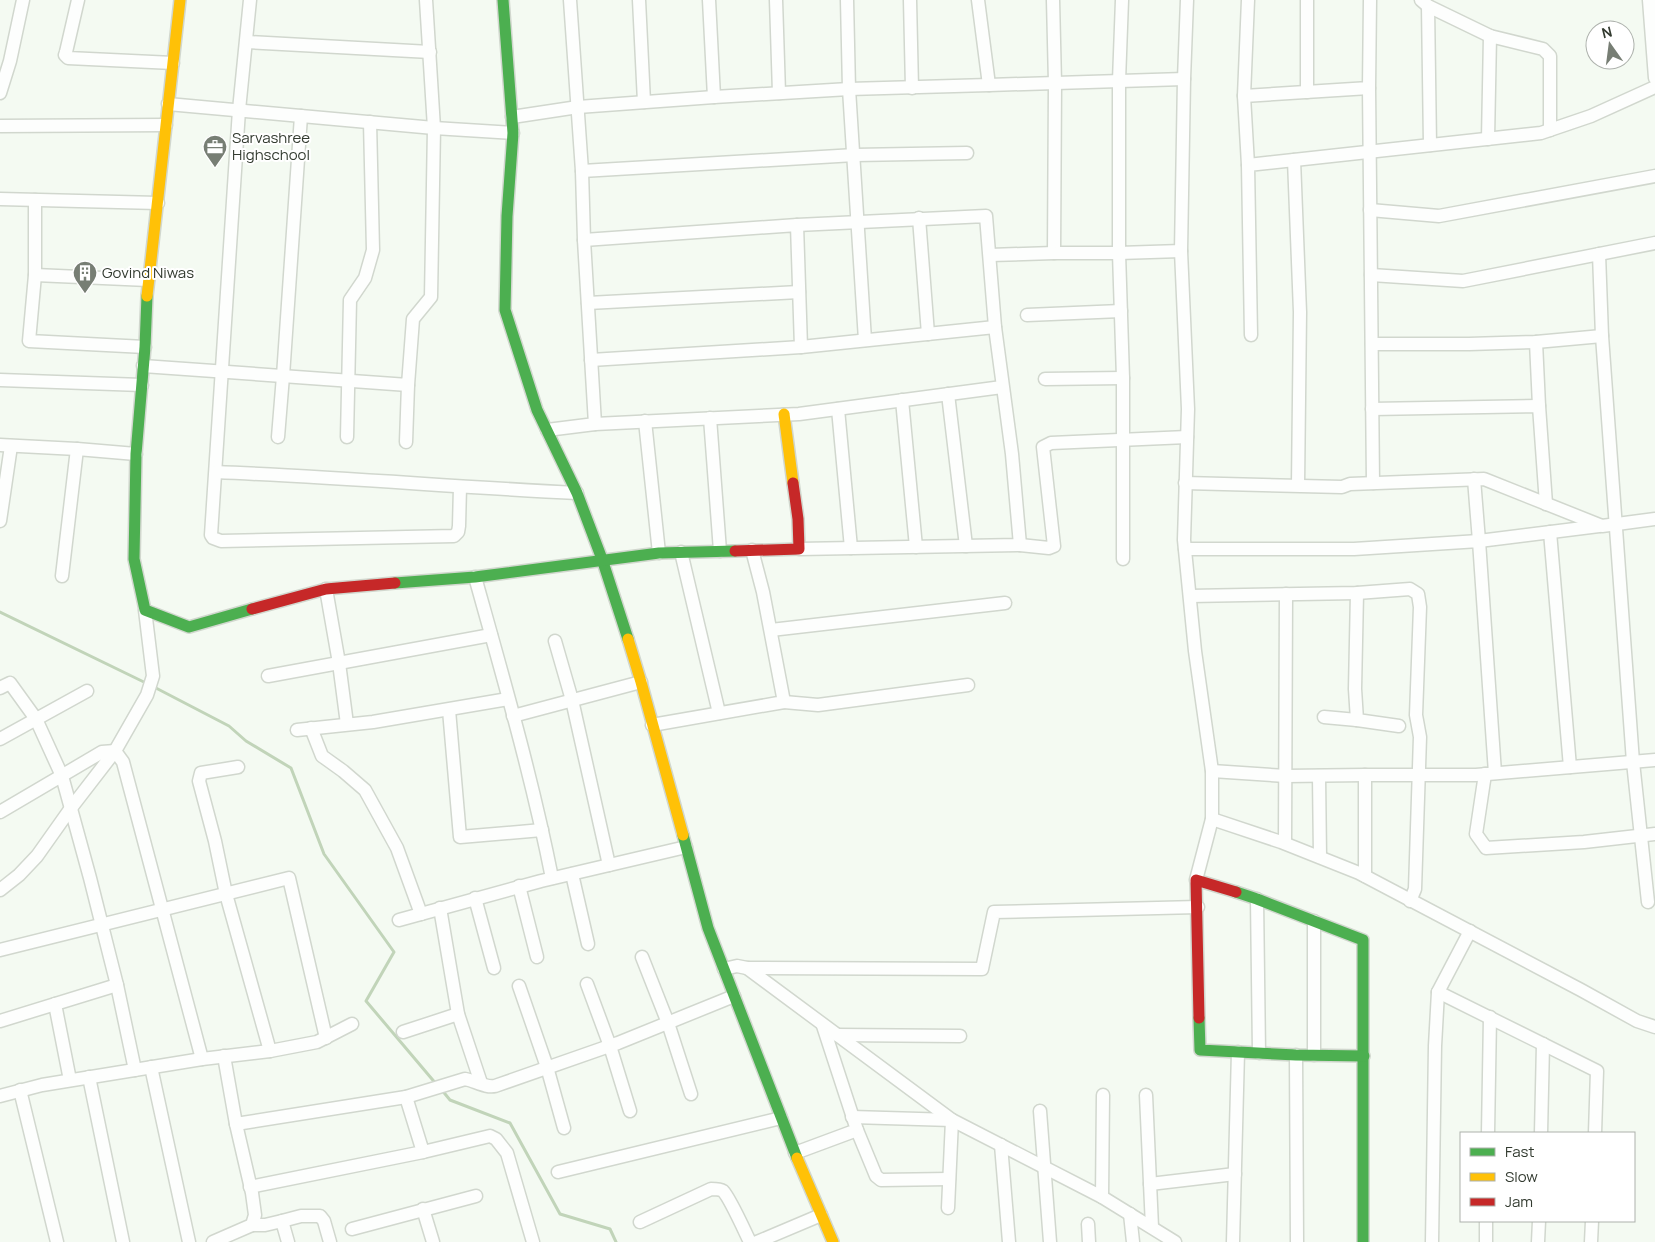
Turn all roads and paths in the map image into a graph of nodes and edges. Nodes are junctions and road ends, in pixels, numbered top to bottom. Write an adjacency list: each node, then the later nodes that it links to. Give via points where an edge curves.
1 (23, 0): 36 (street)
2 (78, 0): 25 (street, via 65,55 68,58)
3 (180, 0): 25 (street)
4 (250, 0): 23 (street)
5 (426, 0): 24 (street)
6 (503, 0): 45 (street)
7 (570, 0): 42 (street)
8 (639, 0): 40 (street)
9 (709, 0): 39 (street)
10 (776, 0): 37 (street)
11 (847, 0): 34 (street)
12 (910, 0): 32 (street)
13 (978, 0): 30 (street)
14 (1054, 0): 29 (street)
15 (1122, 0): 28 (street)
16 (1187, 0): 27 (street)
17 (1248, 0): 38 (street)
18 (1307, 0): 35 (street)
19 (1370, 0): 33 (street)
20 (1649, 0): 26 (street)
21 (1425, 3): 22 (street); 53 (street)
22 (1490, 36): 50 (street, via 1543,50 1550,56); 52 (street)
23 (246, 42): 24 (street); 43 (street)
24 (430, 52): 49 (street)
25 (172, 63): 41 (street)
26 (1655, 78)
27 (1184, 79): 28 (street); 70 (street)
28 (1119, 81): 29 (street); 72 (street)
29 (1055, 83): 30 (street); 71 (street)
30 (989, 85): 32 (street)
31 (1655, 87): 50 (street, via 1591,116)
32 (912, 88): 34 (street)
33 (1368, 88): 35 (street); 54 (street)
34 (850, 89): 37 (street); 56 (street)
35 (1307, 92): 38 (street)
36 (0, 93)
37 (779, 93): 39 (street)
38 (1244, 96): 58 (street)
39 (714, 97): 40 (street)
40 (644, 102): 42 (street)
41 (168, 104): 43 (street); 47 (street)
42 (578, 107): 45 (street); 59 (street)
43 (239, 110): 44 (street); 93 (street)
44 (301, 116): 46 (street); 94 (street)
45 (512, 117): 51 (street)
46 (370, 122): 49 (street); 98 (street, via 373,250 365,278 350,300)
47 (166, 125): 48 (street); 63 (street)
48 (0, 126)
49 (434, 128): 51 (street); 100 (street, via 431,297 413,319)
50 (1550, 130): 52 (street)
51 (513, 133): 111 (street, via 505,310 537,410)
52 (1488, 139): 53 (street)
53 (1430, 145): 54 (street)
54 (1369, 152): 57 (street); 64 (street)
55 (968, 153): 56 (street)
56 (855, 155): 59 (street); 66 (street)
57 (1294, 160): 58 (street); 124 (street, via 1300,312)
58 (1248, 166): 84 (street)
59 (582, 171): 68 (street)
60 (1655, 176): 64 (street, via 1440,216)
61 (0, 199): 62 (street)
62 (35, 200): 63 (street); 75 (street)
63 (158, 203): 77 (street)
64 (1370, 210): 76 (street)
65 (920, 218): 66 (street); 74 (street, via 986,216); 83 (street)
66 (858, 222): 67 (street); 86 (street)
67 (797, 225): 68 (street); 78 (street)
68 (584, 240): 79 (street)
69 (1655, 243): 73 (street)
70 (1181, 250): 72 (street); 113 (street)
71 (1054, 253): 72 (street); 74 (street)
72 (1119, 253): 80 (street)
73 (1599, 254): 76 (street, via 1464,281); 85 (street)
74 (990, 255): 82 (street)
75 (34, 275): 77 (street); 89 (street, via 29,341)
76 (1371, 275): 88 (street)
77 (148, 280): 89 (street)
78 (800, 292): 79 (street); 90 (street)
79 (588, 303): 91 (street)
80 (1121, 311): 81 (street); 96 (street)
81 (1027, 314)
82 (995, 327): 83 (street); 101 (street)
83 (928, 334): 86 (street)
84 (1251, 335)
85 (1602, 336): 87 (street); 130 (street)
86 (865, 340): 90 (street)
87 (1536, 342): 88 (street); 104 (street)
88 (1372, 344): 106 (street)
89 (145, 347): 92 (street)
90 (801, 347): 91 (street)
91 (591, 360): 110 (street)
92 (143, 366): 93 (street); 99 (street)
93 (223, 372): 94 (street); 120 (street)
94 (283, 376): 98 (street); 112 (street)
95 (1045, 378): 96 (street)
96 (1123, 378): 115 (street)
97 (0, 380): 99 (street)
98 (347, 381): 100 (street); 114 (street)
99 (142, 385): 119 (street)
100 (408, 385): 116 (street)
101 (1002, 387): 102 (street); 134 (street)
102 (948, 394): 103 (street); 135 (street)
103 (902, 400): 105 (street); 136 (street)
104 (1539, 406): 106 (street); 127 (street)
105 (838, 408): 107 (street); 137 (street)
106 (1372, 409): 123 (street)
107 (784, 414): 108 (street); 138 (street)
108 (710, 418): 109 (street); 141 (street)
109 (645, 422): 110 (street); 143 (street)
110 (595, 424): 111 (street)
111 (547, 430): 126 (street)
112 (278, 437)
113 (1187, 437): 115 (street); 122 (street)
114 (347, 438)
115 (1122, 438): 134 (street, via 1051,443 1043,447 1054,546); 144 (street)
116 (406, 442)
117 (6, 445): 118 (street); 129 (street)
118 (77, 449): 119 (street); 146 (street)
119 (136, 454): 153 (street, via 134,559)
120 (216, 472): 125 (street); 125 (street, via 211,534 221,540 454,536 459,526)
121 (1474, 479): 123 (street); 127 (street, via 1484,479); 133 (street)
122 (1185, 483): 124 (street); 139 (street)
123 (1373, 483): 124 (street, via 1342,487)
124 (1298, 486)
125 (460, 487): 126 (street)
126 (577, 493): 145 (street)
127 (1546, 504): 131 (street)
128 (1655, 519): 130 (street)
129 (0, 521)
130 (1616, 524): 131 (street); 180 (street)
131 (1602, 526): 132 (street)
132 (1550, 532): 133 (street); 182 (street)
133 (1479, 541): 139 (street, via 1354,549); 184 (street)
134 (1020, 545): 135 (street)
135 (966, 546): 136 (street)
136 (916, 547): 137 (street)
137 (851, 548): 138 (street)
138 (799, 549): 140 (street)
139 (1185, 549): 151 (street)
140 (752, 550): 141 (street); 154 (street)
141 (720, 551): 142 (street)
142 (682, 552): 143 (street); 167 (street)
143 (659, 553): 145 (street)
144 (1123, 559)
145 (602, 560): 147 (street); 159 (street)
146 (62, 576)
147 (475, 577): 148 (street); 155 (street)
148 (326, 589): 153 (street, via 189,627); 157 (street)
149 (1286, 594): 150 (street); 151 (street); 188 (street)
150 (1357, 594): 171 (street); 186 (street, via 1410,589 1418,594)
151 (1190, 596): 183 (street)
152 (1005, 603): 154 (street)
153 (145, 610): 178 (street, via 153,676 147,695)
154 (771, 630): 165 (street)
155 (491, 635): 157 (street); 163 (street)
156 (555, 641): 164 (street)
157 (339, 663): 158 (street); 172 (street)
158 (268, 676)
159 (641, 682): 164 (street); 173 (street)
160 (968, 685): 165 (street, via 818,705)
161 (0, 688): 170 (street, via 10,683)
162 (87, 691): 170 (street)
163 (508, 699): 166 (street); 168 (street)
164 (572, 700): 168 (street); 199 (street)
165 (784, 702): 167 (street)
166 (449, 710): 172 (street); 193 (street, via 460,837)
167 (719, 713): 173 (street)
168 (513, 716): 193 (street)
169 (1324, 717): 171 (street)
170 (36, 719): 177 (street); 187 (street)
171 (1356, 720): 174 (street)
172 (347, 724): 175 (street)
173 (652, 724): 197 (street)
174 (1399, 726)
175 (311, 728): 176 (street); 214 (street, via 322,756 365,790 397,848)
176 (297, 730)
177 (0, 739)
178 (115, 751): 187 (street, via 102,752); 190 (street); 213 (street, via 123,762)
179 (1655, 760): 180 (street)
180 (1633, 762): 182 (street); 195 (street)
181 (238, 767): 206 (street, via 201,774 199,781)
182 (1570, 767): 184 (street)
183 (1212, 771): 188 (street); 192 (street)
184 (1490, 774): 186 (street); 195 (street, via 1476,834 1486,848)
185 (1365, 775): 186 (street); 189 (street); 201 (street)
186 (1418, 775): 209 (street, via 1415,889)
187 (62, 776): 190 (street); 191 (street)
188 (1286, 776): 189 (street); 196 (street)
189 (1320, 776): 198 (street)
190 (71, 808): 205 (street, via 37,856); 217 (street)
191 (0, 812)
192 (1212, 819): 196 (street); 203 (street)
193 (542, 830): 202 (street)
194 (1655, 834): 195 (street)
195 (1641, 836): 210 (street)
196 (1285, 843): 198 (street)
197 (686, 847): 199 (street); 225 (street, via 708,928)
198 (1320, 857): 201 (street)
199 (609, 865): 200 (street)
200 (572, 874): 202 (street); 219 (street)
201 (1364, 876): 209 (street)
202 (552, 878): 204 (street)
203 (1196, 880): 208 (street); 211 (street)
204 (520, 886): 207 (street); 221 (street)
205 (0, 890)
206 (226, 894): 213 (street); 242 (street, via 289,878); 245 (street)
207 (476, 898): 212 (street); 223 (street)
208 (1257, 900): 216 (street); 247 (street)
209 (1410, 901): 218 (street)
210 (1648, 902)
211 (1198, 907): 224 (street, via 994,912 982,969); 246 (street, via 1200,1050)
212 (440, 908): 214 (street); 232 (street)
213 (162, 911): 217 (street); 252 (street)
214 (421, 914): 215 (street)
215 (399, 920)
216 (1314, 921): 249 (street); 251 (street, via 1363,940)
217 (102, 924): 220 (street); 227 (street)
218 (1470, 931): 229 (street); 238 (street, via 1637,1021)
219 (588, 944)
220 (0, 950)
221 (537, 957)
222 (642, 957): 235 (street)
223 (494, 968)
224 (747, 968): 225 (street); 237 (street)
225 (724, 969): 230 (street)
226 (587, 984): 244 (street)
227 (117, 985): 231 (street); 255 (street)
228 (519, 986): 254 (street)
229 (1438, 992): 233 (street); 320 (street)
230 (734, 996): 235 (street); 268 (street)
231 (55, 1004): 234 (street); 257 (street)
232 (458, 1014): 239 (street); 258 (street)
233 (1490, 1017): 243 (street); 273 (street)
234 (0, 1021)
235 (668, 1023): 244 (street); 260 (street)
236 (352, 1024): 242 (street)
237 (823, 1026): 240 (street); 267 (street)
238 (1655, 1027)
239 (404, 1032)
240 (837, 1035): 241 (street); 269 (street)
241 (960, 1036)
242 (326, 1038): 245 (street)
243 (1543, 1044): 274 (street); 275 (street, via 1597,1071)
244 (610, 1046): 254 (street); 265 (street)
245 (270, 1051): 250 (street)
246 (1238, 1052): 247 (street); 281 (street)
247 (1260, 1053): 248 (street)
248 (1296, 1055): 249 (street); 318 (street)
249 (1314, 1055): 251 (street)
250 (224, 1056): 252 (street); 270 (street)
251 (1364, 1056): 319 (street)
252 (202, 1059): 253 (street)
253 (151, 1067): 255 (street); 303 (street)
254 (547, 1067): 258 (street, via 495,1086); 271 (street)
255 (135, 1070): 256 (street)
256 (89, 1077): 257 (street); 302 (street)
257 (70, 1080): 259 (street)
258 (481, 1083): 264 (street, via 465,1079)
259 (20, 1090): 263 (street); 301 (street)
260 (691, 1094)
261 (1103, 1095): 286 (street)
262 (1146, 1095): 283 (street)
263 (0, 1096)
264 (406, 1097): 270 (street); 277 (street)
265 (630, 1111)
266 (1040, 1111): 279 (street)
267 (852, 1117): 269 (street); 272 (street)
268 (781, 1118): 278 (street); 280 (street)
269 (952, 1120): 276 (street); 282 (street)
270 (236, 1124): 284 (street)
271 (564, 1128)
272 (857, 1130): 278 (street); 282 (street, via 876,1176 881,1180)
273 (1488, 1132)
274 (1541, 1132)
275 (1595, 1132)
276 (1001, 1145): 279 (street); 312 (street)
277 (423, 1152): 284 (street); 308 (street, via 490,1136 496,1139 508,1152)
278 (795, 1153): 290 (street)
279 (1045, 1169): 286 (street); 313 (street)
280 (558, 1172)
281 (1235, 1174): 283 (street); 317 (street)
282 (949, 1179): 287 (street)
283 (1150, 1184): 298 (street)
284 (250, 1187): 297 (street, via 255,1215)
285 (476, 1196): 288 (street)
286 (1102, 1197): 289 (street)
287 (948, 1208)
288 (423, 1209): 299 (street); 307 (street)
289 (1130, 1214): 298 (street); 315 (street)
290 (821, 1215): 310 (street); 311 (street)
291 (282, 1221): 297 (street); 305 (street); 306 (street, via 320,1216)
292 (640, 1222): 309 (street, via 711,1189 718,1189 728,1199)
293 (1486, 1222): 321 (street)
294 (1539, 1222): 322 (street)
295 (1592, 1222): 323 (street)
296 (1088, 1224): 314 (street)
297 (252, 1225): 300 (street)
298 (1152, 1227): 316 (street)
299 (352, 1228)
300 (242, 1236): 304 (street)
301 (57, 1242)
302 (123, 1242)
303 (189, 1242)
304 (213, 1242)
305 (288, 1242)
306 (330, 1242)
307 (433, 1242)
308 (533, 1242)
309 (750, 1242)
310 (757, 1242)
311 (833, 1242)
312 (1009, 1242)
313 (1050, 1242)
314 (1089, 1242)
315 (1133, 1242)
316 (1175, 1242)
317 (1233, 1242)
318 (1296, 1242)
319 (1363, 1242)
320 (1432, 1242)
321 (1486, 1242)
322 (1538, 1242)
323 (1591, 1242)

